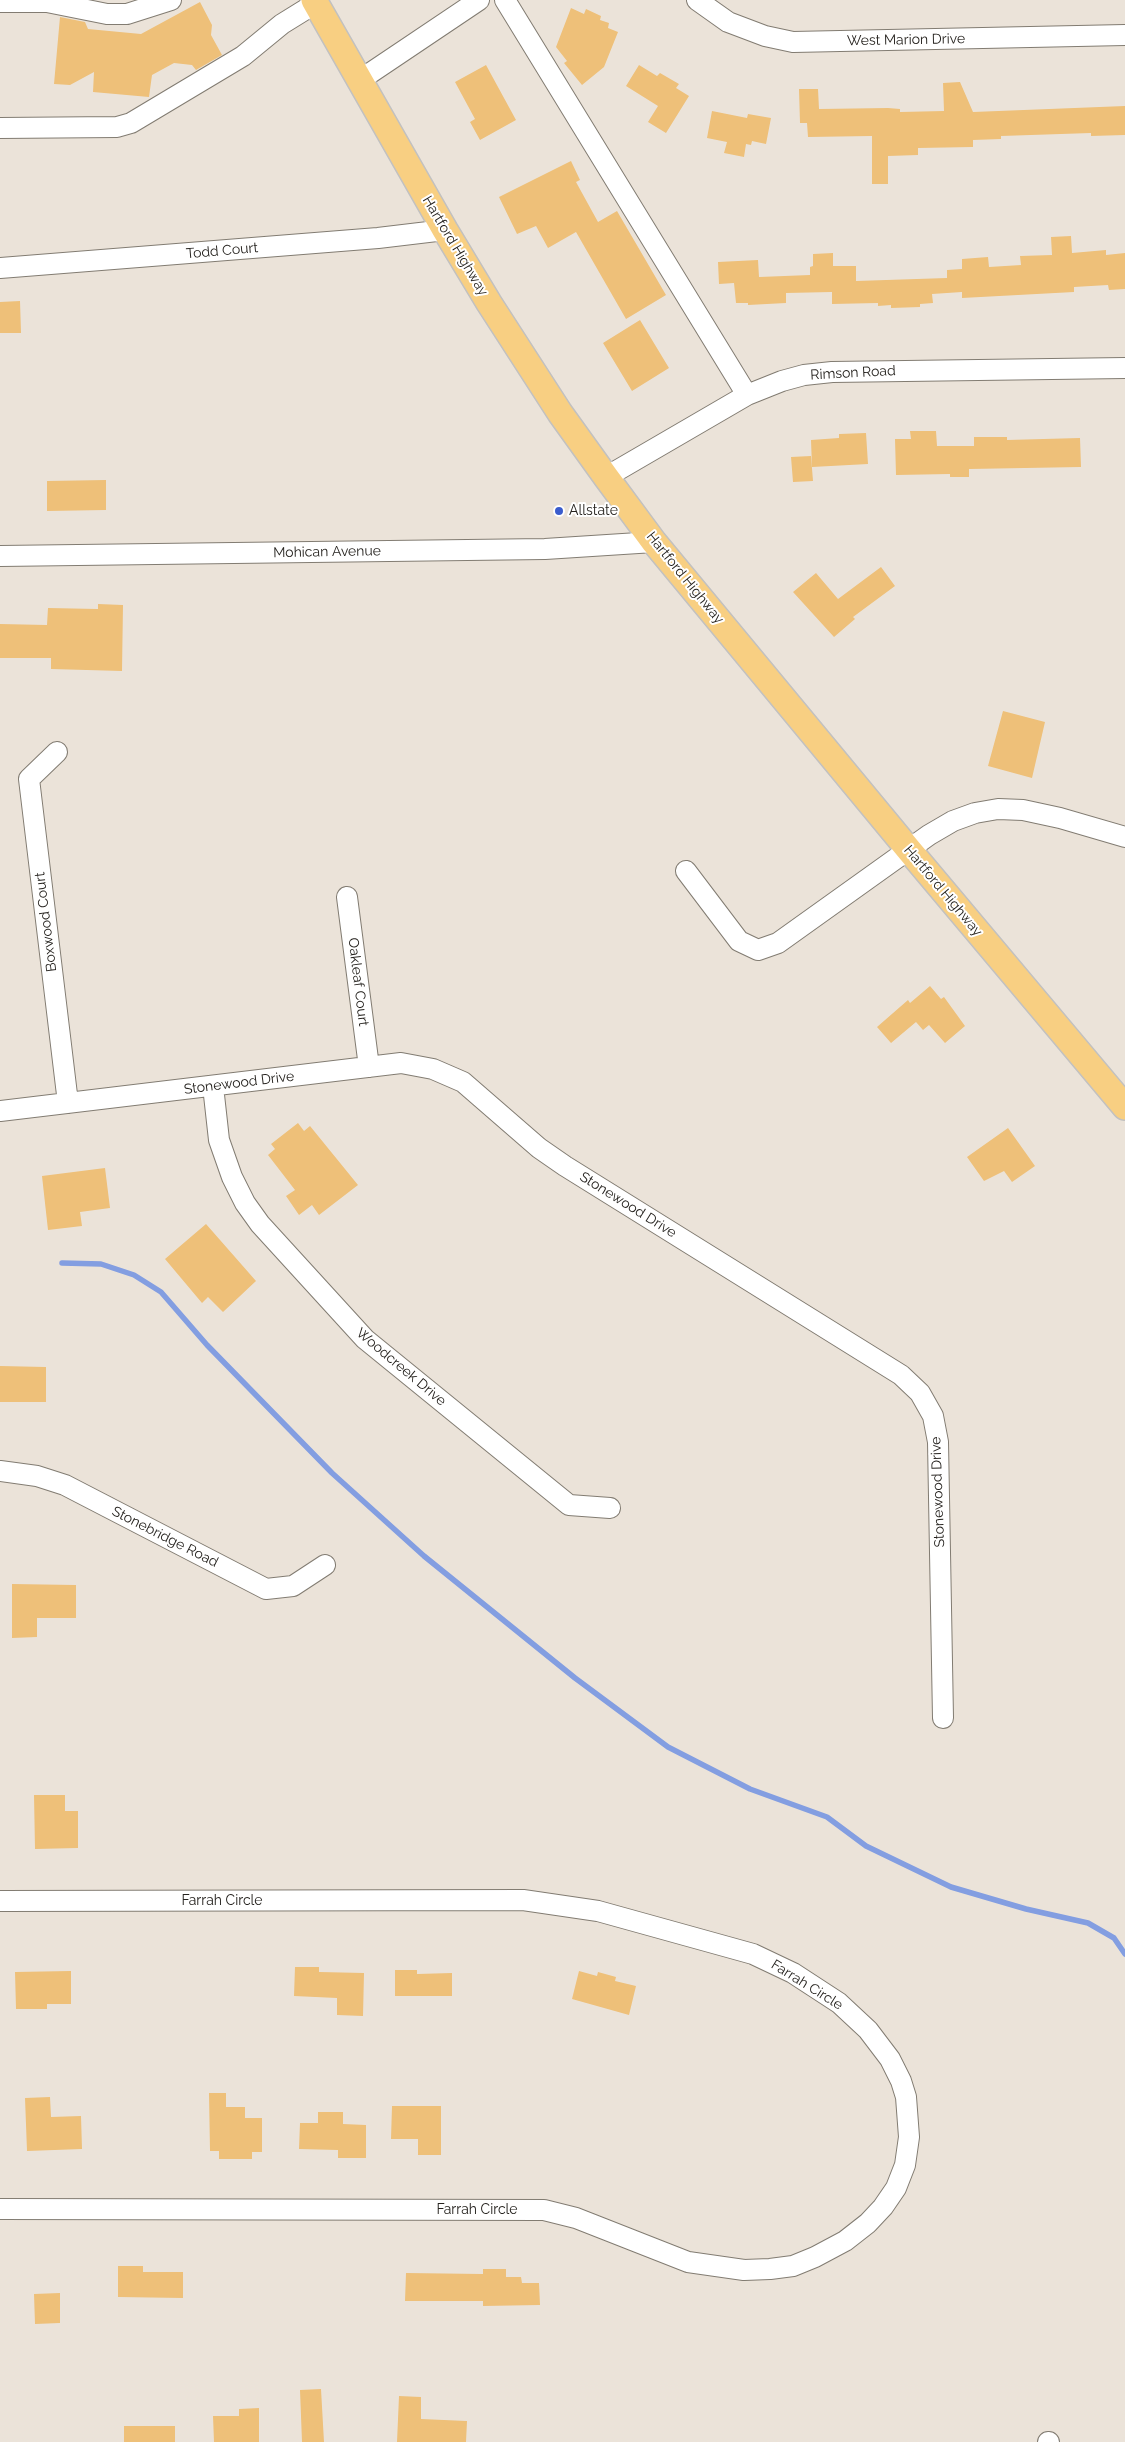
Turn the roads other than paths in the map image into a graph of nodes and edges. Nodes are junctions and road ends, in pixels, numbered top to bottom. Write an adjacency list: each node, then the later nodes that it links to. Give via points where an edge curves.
1 (171, 0): 6 (street, via 148,9 117,14 47,2)
2 (479, 0): 8 (street)
3 (505, 0): 13 (street)
4 (698, 0): 7 (street, West Marion Drive, via 728,22 793,42)
5 (315, 1): 8 (main road, Hartford Highway); 9 (street, via 243,56 131,123)
6 (0, 2)
7 (1125, 35)
8 (360, 80): 10 (main road, Hartford Highway)
9 (0, 128)
10 (445, 230): 11 (street, Todd Court); 14 (main road, Hartford Highway, via 550,397)
11 (0, 268)
12 (1125, 368): 13 (street, Rimson Road, via 832,372 782,381)
13 (746, 395): 14 (street, Rimson Road)
14 (606, 477): 15 (main road, Hartford Highway)
15 (654, 542): 16 (street, Mohican Avenue, via 545,549); 19 (main road, Hartford Highway)
16 (0, 556)
17 (57, 752): 24 (street, Boxwood Court, via 29,779)
18 (1125, 837): 19 (street, via 1060,818 1023,810 998,809 953,821)
19 (909, 850): 20 (street, via 778,943 758,950 738,942); 25 (main road, Hartford Highway)
20 (686, 871)
21 (348, 897): 22 (street, Oakleaf Court)
22 (369, 1067): 23 (street, Stonewood Drive); 30 (street, Stonewood Drive, via 401,1063 417,1065 462,1082 565,1166 901,1375 920,1393 932,1416 938,1442)
23 (214, 1086): 24 (street, Stonewood Drive); 28 (street, Woodcreek Drive, via 219,1140 245,1203 260,1224 365,1339 569,1505)
24 (68, 1103): 26 (street, Stonewood Drive)
25 (1125, 1107)
26 (0, 1111)
27 (0, 1471): 29 (street, Stonebridge Road, via 37,1476 65,1485 266,1589 294,1586)
28 (610, 1508)
29 (325, 1565)
30 (943, 1718)
31 (0, 1901): 32 (street, Farrah Circle, via 523,1900 598,1911 753,1954 793,1973 839,2003 868,2030 890,2059 906,2097 909,2138 905,2165 896,2188 868,2223 845,2241 815,2257 793,2266 770,2269 727,2268 688,2262 576,2218 544,2210)
32 (0, 2208)

